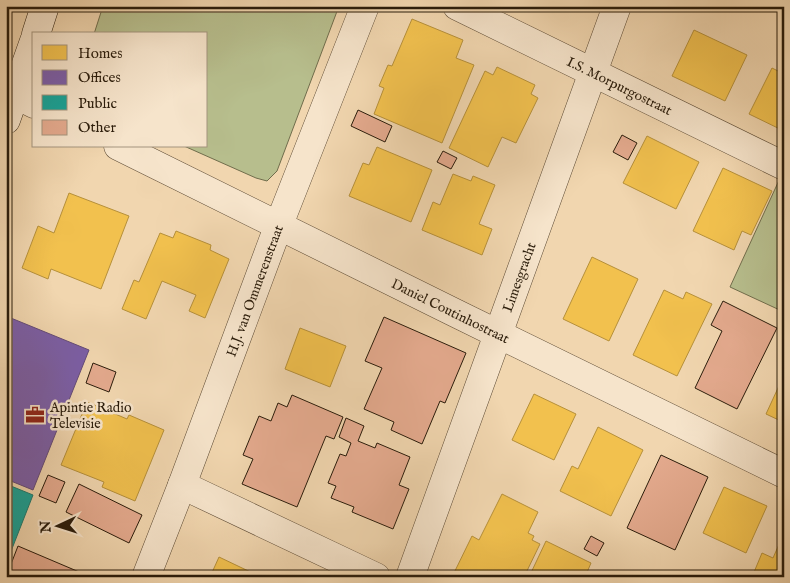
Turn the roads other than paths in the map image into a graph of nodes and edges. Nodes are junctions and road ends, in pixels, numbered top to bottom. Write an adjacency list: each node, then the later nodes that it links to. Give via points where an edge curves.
1 (45, 6): 5 (street)
2 (365, 6): 11 (street, H.J. van Ommerenstraat)
3 (457, 6): 7 (street, I.S. Morpurgostraat)
4 (617, 6): 7 (street, Limesgracht)
5 (37, 32)
6 (32, 50): 8 (street)
7 (592, 73): 10 (street, I.S. Morpurgostraat); 12 (street, Limesgracht)
8 (19, 106)
9 (122, 148): 11 (street, Daniel Coutinhostraat)
10 (784, 166)
11 (278, 227): 12 (street, Daniel Coutinhostraat); 14 (street, H.J. van Ommerenstraat)
12 (498, 333): 13 (street, Daniel Coutinhostraat); 17 (street, Limesgracht)
13 (784, 474)
14 (182, 486): 15 (street, H.J. van Ommerenstraat); 16 (street)
15 (146, 577)
16 (376, 577)
17 (410, 577)

